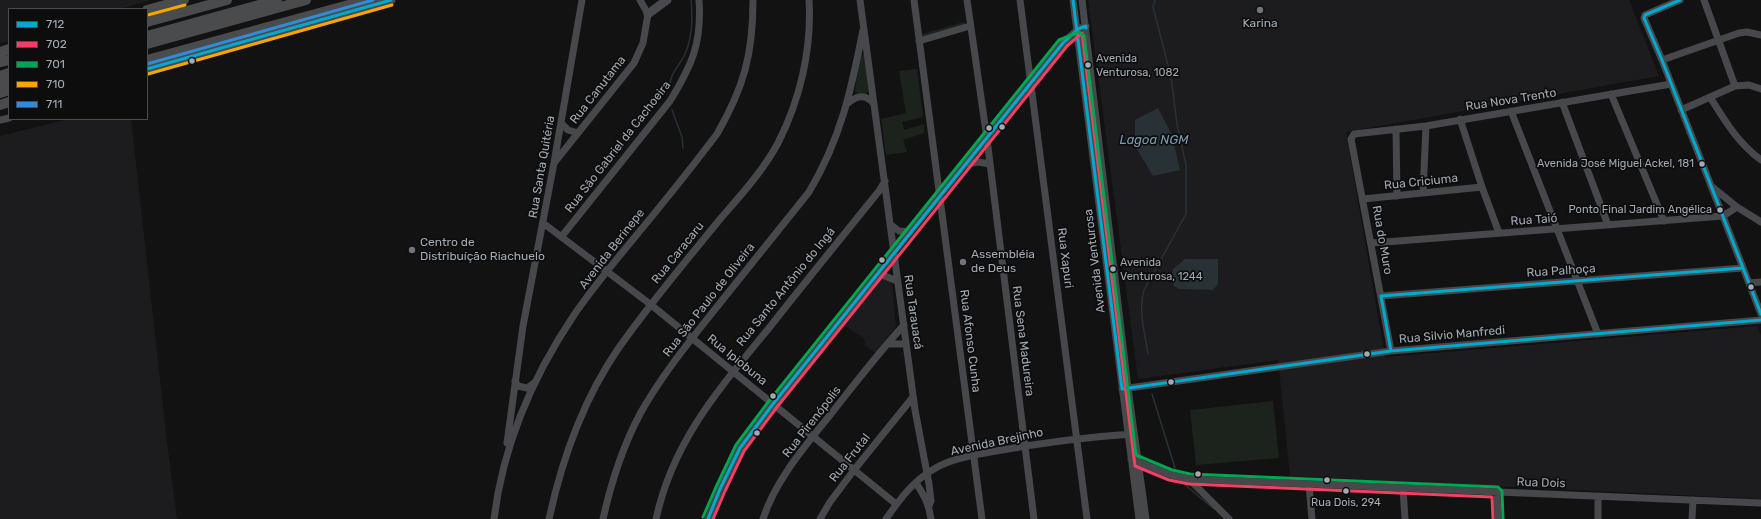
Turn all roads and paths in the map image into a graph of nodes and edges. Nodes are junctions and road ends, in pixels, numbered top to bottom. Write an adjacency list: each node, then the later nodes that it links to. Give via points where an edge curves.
1 (184, 0): 23 (highway)
2 (227, 0): 25 (highway)
3 (277, 0): 31 (highway)
4 (306, 0): 37 (highway)
5 (367, 0): 38 (highway)
6 (391, 0): 40 (main road)
7 (582, 0): 53 (street, Rua Santa Quitéria)
8 (656, 0): 9 (main road)
9 (664, 0)
10 (667, 0): 24 (main road)
11 (699, 0): 82 (street, Rua São Gabriel da Cachoeira, via 699,36 694,58 684,78 670,101)
12 (753, 0): 86 (street, Avenida Berinepe, via 749,58 729,113 697,161)
13 (809, 0): 93 (street, Rua Caracaru, via 808,37 802,75 796,99 777,144 737,199)
14 (860, 0): 29 (street, Rua Tarauacá)
15 (914, 0): 35 (street, Rua Afonso Cunha)
16 (966, 0): 26 (street, Rua Sena Madureira)
17 (1020, 0): 41 (street, Rua Xapuri)
18 (1074, 0): 28 (street, Avenida Venturosa)
19 (1082, 0): 27 (street, Avenida Venturosa)
20 (1680, 0): 39 (street, via 1645,15 1644,18)
21 (1704, 0): 34 (street)
22 (641, 1): 24 (street)
23 (148, 10)
24 (648, 14): 56 (street, Rua Canutama, via 642,43 634,63)
25 (148, 22)
26 (970, 26): 35 (street); 58 (street, Rua Sena Madureira)
27 (1086, 26): 28 (street); 32 (street, Avenida Venturosa)
28 (1078, 29): 33 (street, Avenida Venturosa); 36 (street)
29 (863, 30): 48 (street, Rua São Paulo de Oliveira); 49 (street, Rua Tarauacá)
30 (1761, 35): 34 (street, via 1742,32)
31 (148, 36)
32 (1087, 36): 33 (street); 105 (street, Avenida Venturosa)
33 (1079, 37): 36 (street); 105 (street, Avenida Venturosa)
34 (1718, 39): 39 (street); 43 (street)
35 (919, 41): 68 (street, Rua Afonso Cunha)
36 (1063, 42): 41 (street)
37 (148, 44)
38 (148, 60)
39 (1662, 60): 42 (street)
40 (148, 69)
41 (1031, 82): 58 (street); 112 (street, Rua Xapuri)
42 (1671, 84): 45 (street, Rua Nova Trento); 50 (street)
43 (1735, 86): 44 (street, via 1749,85); 46 (street)
44 (1761, 90)
45 (1611, 94): 47 (street, Rua Nova Trento); 74 (street)
46 (1710, 97): 50 (street); 59 (street, via 1741,143)
47 (1562, 102): 51 (street, Rua Nova Trento); 78 (street)
48 (848, 103): 49 (street, via 859,96 865,96); 98 (street, Rua São Paulo de Oliveira, via 834,144 809,192)
49 (874, 104): 63 (street, Rua Tarauacá)
50 (1681, 110): 64 (street)
51 (1511, 111): 52 (street, Rua Nova Trento); 79 (street)
52 (1460, 119): 54 (street, Rua Nova Trento); 65 (street)
53 (561, 123): 56 (street, via 568,130); 60 (street, Rua Santa Quitéria)
54 (1426, 126): 55 (street, Rua Nova Trento); 66 (street)
55 (1396, 129): 57 (street, Rua Nova Trento); 69 (street)
56 (578, 133): 60 (street, Rua Canutama)
57 (1354, 134): 71 (street, Rua do Muro, via 1351,140)
58 (987, 139): 61 (street); 62 (street, Rua Sena Madureira)
59 (1761, 160)
60 (554, 163): 76 (street, Rua Santa Quitéria)
61 (966, 164): 62 (street); 68 (street)
62 (990, 164): 113 (street, Rua Sena Madureira)
63 (885, 181): 67 (street, Rua Tarauacá); 70 (street, Rua Santo Antônio do Ingá)
64 (1710, 185): 72 (street); 73 (street)
65 (1482, 187): 66 (street, Rua Criciuma); 81 (street)
66 (1423, 193): 69 (street, Rua Criciuma)
67 (887, 194): 70 (street); 77 (street, Rua Tarauacá)
68 (940, 195): 80 (street); 115 (street, Rua Afonso Cunha)
69 (1398, 196): 71 (street, Rua Criciuma)
70 (873, 199): 102 (street, Rua Santo Antônio do Ingá)
71 (1363, 199): 83 (street, Rua do Muro)
72 (1737, 207): 73 (street); 75 (street)
73 (1723, 216): 74 (street, Rua Taió); 85 (street)
74 (1664, 220): 78 (street, Rua Taió)
75 (1761, 222)
76 (543, 223): 82 (street, Rua Ipiobuna); 103 (street, Rua Santa Quitéria)
77 (891, 225): 80 (street, via 899,231); 84 (street, Rua Tarauacá)
78 (1608, 225): 79 (street, Rua Taió)
79 (1557, 229): 81 (street, Rua Taió); 89 (street)
80 (910, 232): 84 (street)
81 (1499, 233): 83 (street, Rua Taió)
82 (562, 236): 86 (street, Rua Ipiobuna)
83 (1372, 243): 92 (street, Rua do Muro)
84 (894, 252): 87 (street); 88 (street, Rua Tarauacá)
85 (1743, 268): 89 (street, Rua Palhoça); 90 (street)
86 (608, 271): 93 (street, Rua Ipiobuna); 104 (street, Avenida Berinepe, via 560,336)
87 (877, 275): 88 (street); 107 (street)
88 (897, 281): 96 (street, Rua Tarauacá)
89 (1578, 281): 92 (street, Rua Palhoça); 97 (street)
90 (1749, 282): 91 (street); 94 (street)
91 (1761, 282)
92 (1381, 296): 101 (street, Rua do Muro)
93 (650, 304): 98 (street, Rua Ipiobuna); 130 (street, Rua Caracaru, via 606,367 588,400 568,450)
94 (1761, 314)
95 (1761, 320): 97 (street, Rua Silvio Manfredi)
96 (904, 325): 99 (street, Rua Pirenópolis); 100 (street, Rua Tarauacá)
97 (1598, 334): 101 (street, Rua Silvio Manfredi)
98 (692, 338): 102 (street, Rua Ipiobuna); 131 (street, Rua São Paulo de Oliveira, via 640,414 616,470)
99 (887, 344): 100 (street); 111 (street, Rua Pirenópolis)
100 (906, 344): 106 (street, Rua Tarauacá)
101 (1391, 351): 105 (street, Rua Silvio Manfredi)
102 (732, 371): 107 (street, Rua Ipiobuna); 132 (street, Rua Santo Antônio do Ingá, via 697,419 683,445 666,484)
103 (515, 381): 104 (street, via 518,386 528,388); 114 (street, Rua Santa Quitéria)
104 (536, 382): 114 (street, Avenida Berinepe)
105 (1125, 389): 110 (street, Avenida Venturosa)
106 (913, 397): 108 (street, Rua Tarauacá); 109 (street, Rua Frutal)
107 (774, 404): 111 (street, Rua Ipiobuna); 133 (street, via 734,458)
108 (915, 410): 109 (street); 118 (street, Rua Tarauacá)
109 (900, 412): 117 (street, Rua Frutal)
110 (1131, 434): 112 (street, Avenida Brejinho); 116 (street, Avenida Venturosa)
111 (812, 438): 117 (street, Rua Ipiobuna); 134 (street, Rua Pirenópolis, via 784,476)
112 (1076, 438): 113 (street, Avenida Brejinho); 140 (street, Rua Xapuri)
113 (1025, 446): 115 (street, Avenida Brejinho); 139 (street, Rua Sena Madureira)
114 (506, 456): 129 (street, Avenida Berinepe)
115 (973, 456): 118 (street, Avenida Brejinho, via 946,464); 138 (street, Rua Afonso Cunha)
116 (1135, 461): 119 (street, Rua Dois); 141 (street, Avenida Venturosa); 142 (street, Avenida Venturosa)
117 (854, 470): 127 (street, Rua Ipiobuna); 135 (street, Rua Frutal)
118 (926, 474): 120 (street, Avenida Brejinho); 128 (street, Rua Tarauacá, via 931,501)
119 (1189, 479): 121 (street, Rua Dois); 143 (street)
120 (916, 483): 127 (street, Avenida Brejinho); 128 (street, Rua Tarauacá)
121 (1309, 485): 122 (street, Rua Dois); 144 (street)
122 (1403, 489): 123 (street, Rua Dois); 145 (street)
123 (1497, 492): 124 (street, Rua Dois); 146 (street)
124 (1598, 496): 125 (street, Rua Dois); 147 (street)
125 (1693, 500): 126 (street, Rua Dois); 148 (street)
126 (1761, 503)
127 (896, 504): 136 (street, Avenida Brejinho)
128 (929, 506): 137 (street, Rua Tarauacá)
129 (494, 519)
130 (549, 519)
131 (603, 519)
132 (656, 519)
133 (708, 519)
134 (763, 519)
135 (820, 519)
136 (886, 519)
137 (931, 519)
138 (982, 519)
139 (1034, 519)
140 (1086, 519)
141 (1140, 519)
142 (1146, 519)
143 (1229, 519)
144 (1312, 519)
145 (1405, 519)
146 (1498, 519)
147 (1598, 519)
148 (1692, 519)

